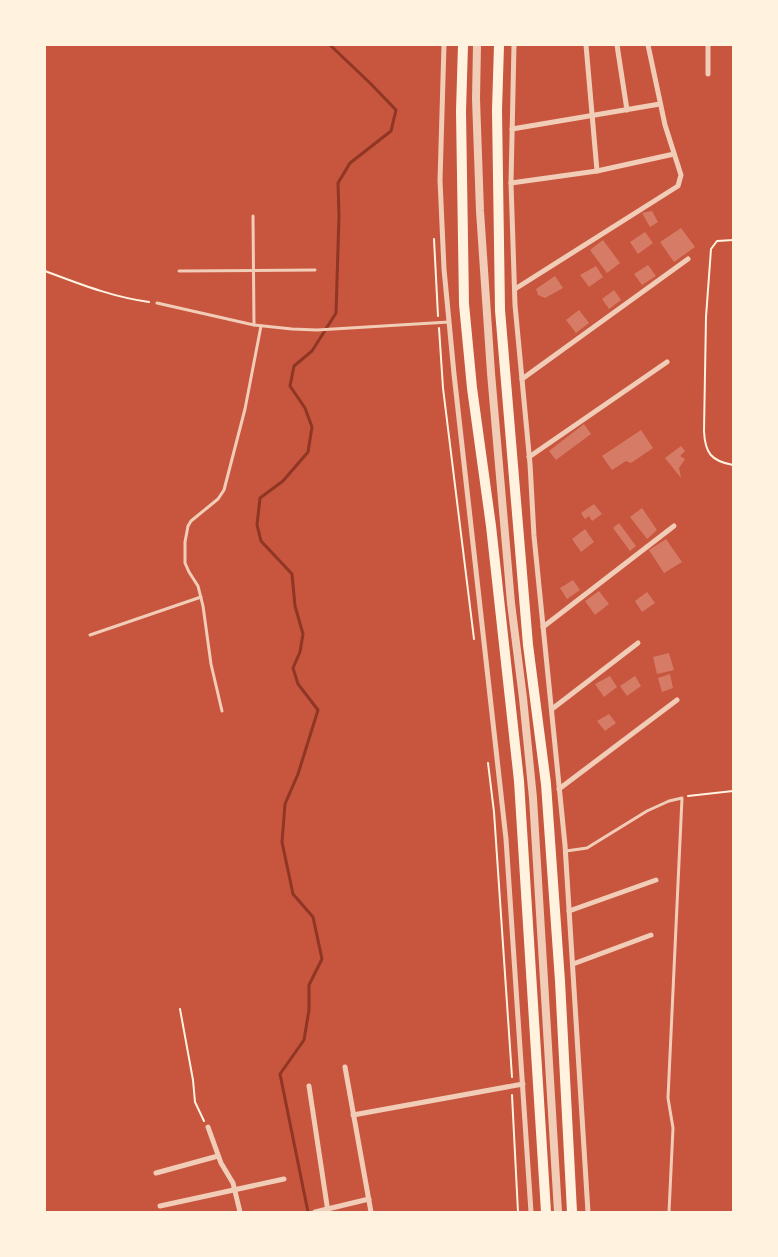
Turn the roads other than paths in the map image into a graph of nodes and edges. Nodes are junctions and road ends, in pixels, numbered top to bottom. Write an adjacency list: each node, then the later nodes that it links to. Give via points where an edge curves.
1 (444, 45): 25 (street, via 440,180)
2 (463, 45): 61 (main road, via 464,304 519,781)
3 (477, 45): 62 (street, via 479,183 489,344 499,484 533,798)
4 (499, 45): 63 (main road, via 500,310 528,645 546,784)
5 (514, 45): 14 (street)
6 (586, 45): 13 (street)
7 (617, 45): 12 (street)
8 (648, 45): 11 (street)
9 (708, 45): 10 (street)
10 (708, 74)
11 (660, 104): 12 (street); 15 (street)
12 (627, 110): 13 (street)
13 (592, 115): 14 (street); 16 (street)
14 (512, 129): 17 (street)
15 (674, 154): 16 (street); 23 (street, via 681,175 678,186)
16 (597, 171): 17 (street)
17 (511, 183): 23 (street)
18 (253, 216): 22 (lane)
19 (688, 259): 29 (street)
20 (315, 270): 22 (lane)
21 (179, 271): 22 (lane)
22 (254, 271): 26 (lane)
23 (514, 289): 29 (street)
24 (157, 303): 26 (lane)
25 (449, 322): 27 (lane, via 317,330); 46 (street, via 506,839)
26 (254, 325): 27 (lane)
27 (261, 326): 32 (lane, via 245,409 224,490 191,521 186,537 185,563)
28 (667, 362): 30 (street)
29 (522, 379): 30 (street)
30 (529, 457): 33 (street)
31 (674, 526): 33 (street)
32 (201, 597): 34 (lane); 38 (lane)
33 (543, 627): 37 (street)
34 (90, 635)
35 (638, 643): 37 (street)
36 (677, 700): 39 (street)
37 (552, 709): 39 (street)
38 (222, 711)
39 (559, 789): 40 (street)
40 (566, 851): 42 (street); 65 (lane, via 587,848 647,811 682,798 668,1098 673,1128)
41 (656, 880): 42 (street)
42 (569, 911): 44 (street)
43 (651, 935): 44 (street)
44 (573, 964): 64 (street)
45 (344, 1067): 48 (street)
46 (523, 1084): 48 (street); 60 (street)
47 (309, 1086): 56 (street)
48 (353, 1115): 54 (street)
49 (208, 1127): 50 (street)
50 (218, 1156): 51 (street); 53 (street)
51 (156, 1172)
52 (284, 1179): 53 (street)
53 (236, 1190): 55 (street); 57 (street)
54 (369, 1198): 56 (street); 59 (street)
55 (160, 1206)
56 (328, 1211): 58 (street)
57 (240, 1212)
58 (315, 1212)
59 (371, 1212)
60 (530, 1212)
61 (546, 1212)
62 (558, 1212)
63 (572, 1212)
64 (588, 1212)
65 (669, 1212)

